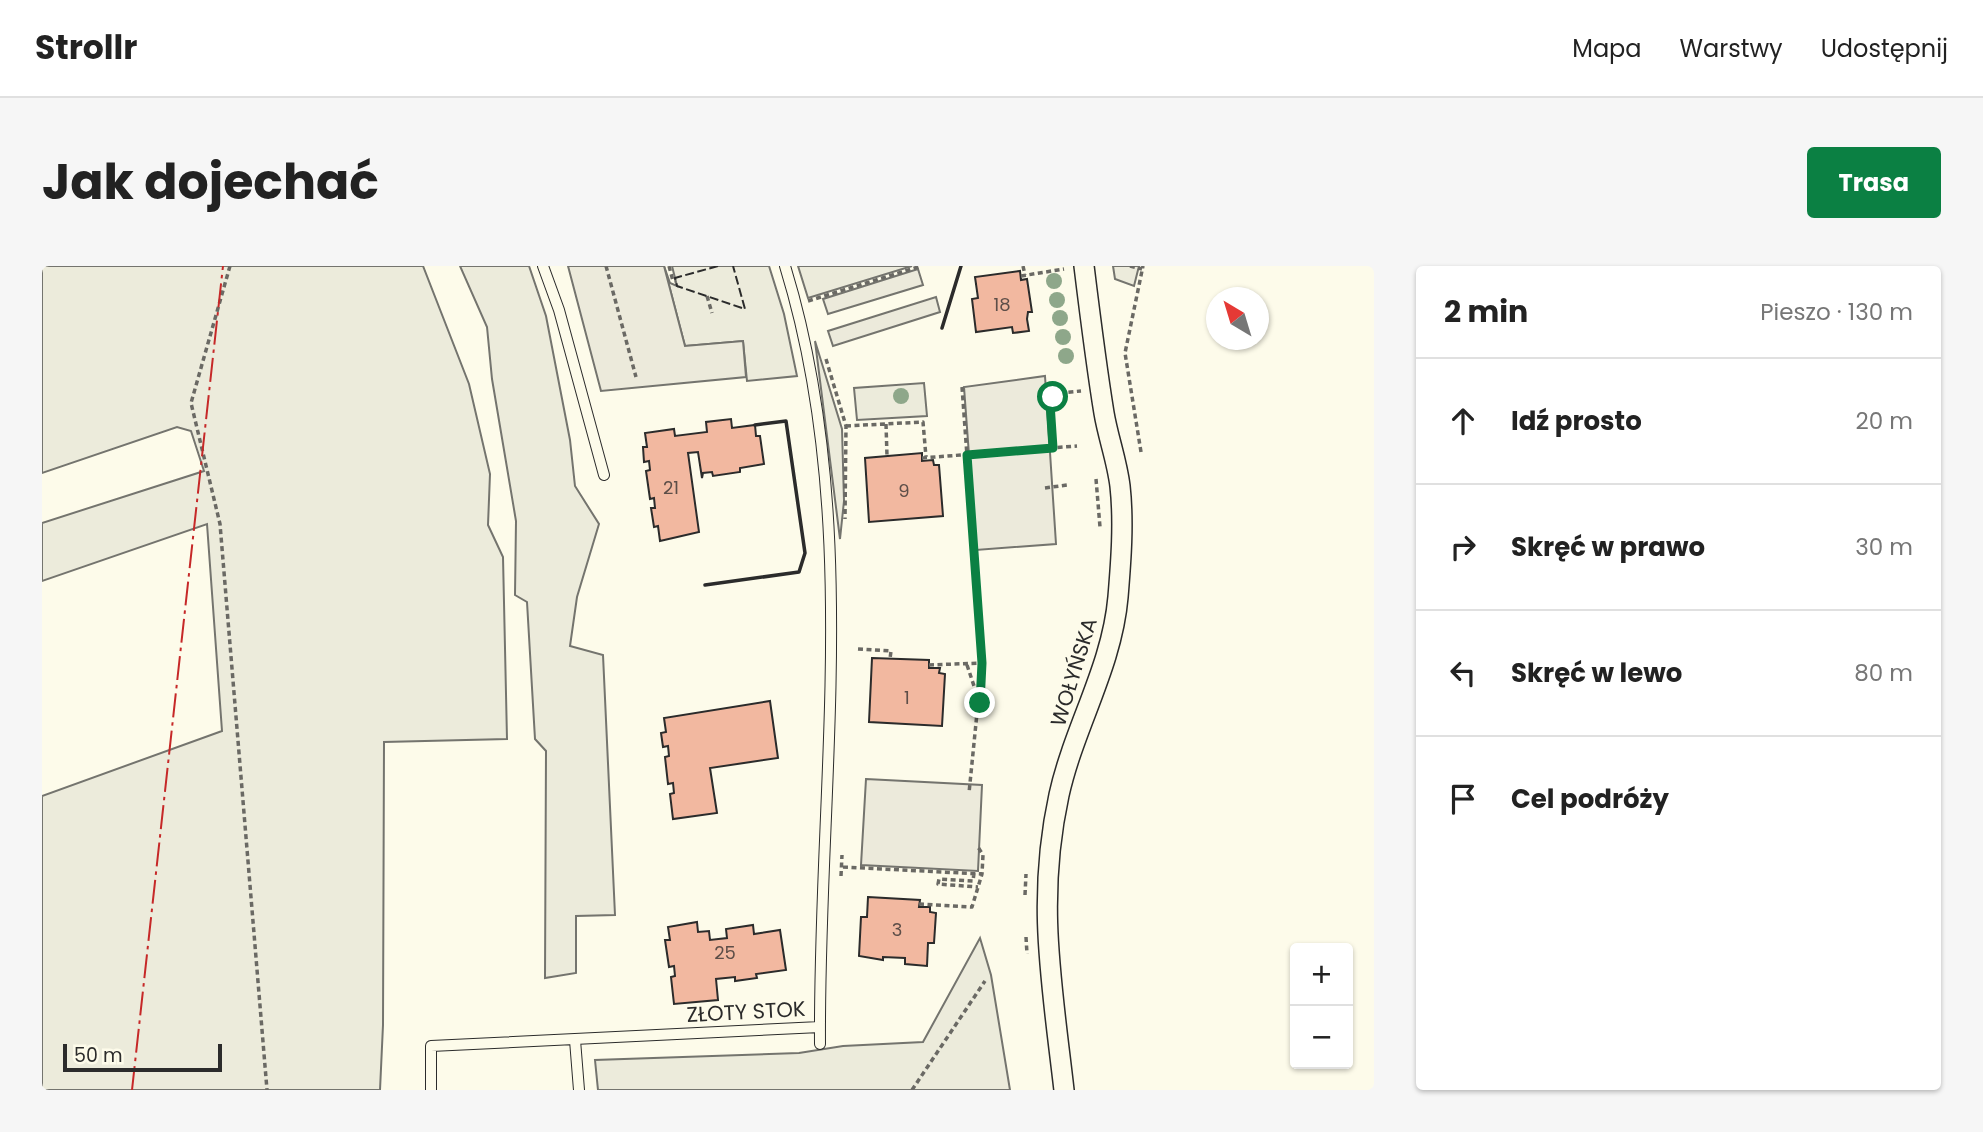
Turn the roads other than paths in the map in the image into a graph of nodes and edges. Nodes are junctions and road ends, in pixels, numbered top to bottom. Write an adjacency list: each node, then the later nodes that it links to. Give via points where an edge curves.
1 (543, 266): 4 (lane)
2 (785, 266): 5 (lane, ZŁOTY STOK, via 804,330 821,429 832,552)
3 (1084, 266): 10 (street, WOŁYŃSKA, via 1120,486 1121,549 1118,601 1108,651 1060,792 1050,841 1047,941)
4 (604, 475)
5 (820, 1027): 6 (lane, ZŁOTY STOK); 7 (lane)
6 (575, 1040): 8 (lane, ZŁOTY STOK, via 431,1046); 9 (lane)
7 (820, 1044)
8 (430, 1090)
9 (579, 1090)
10 (1064, 1090)

